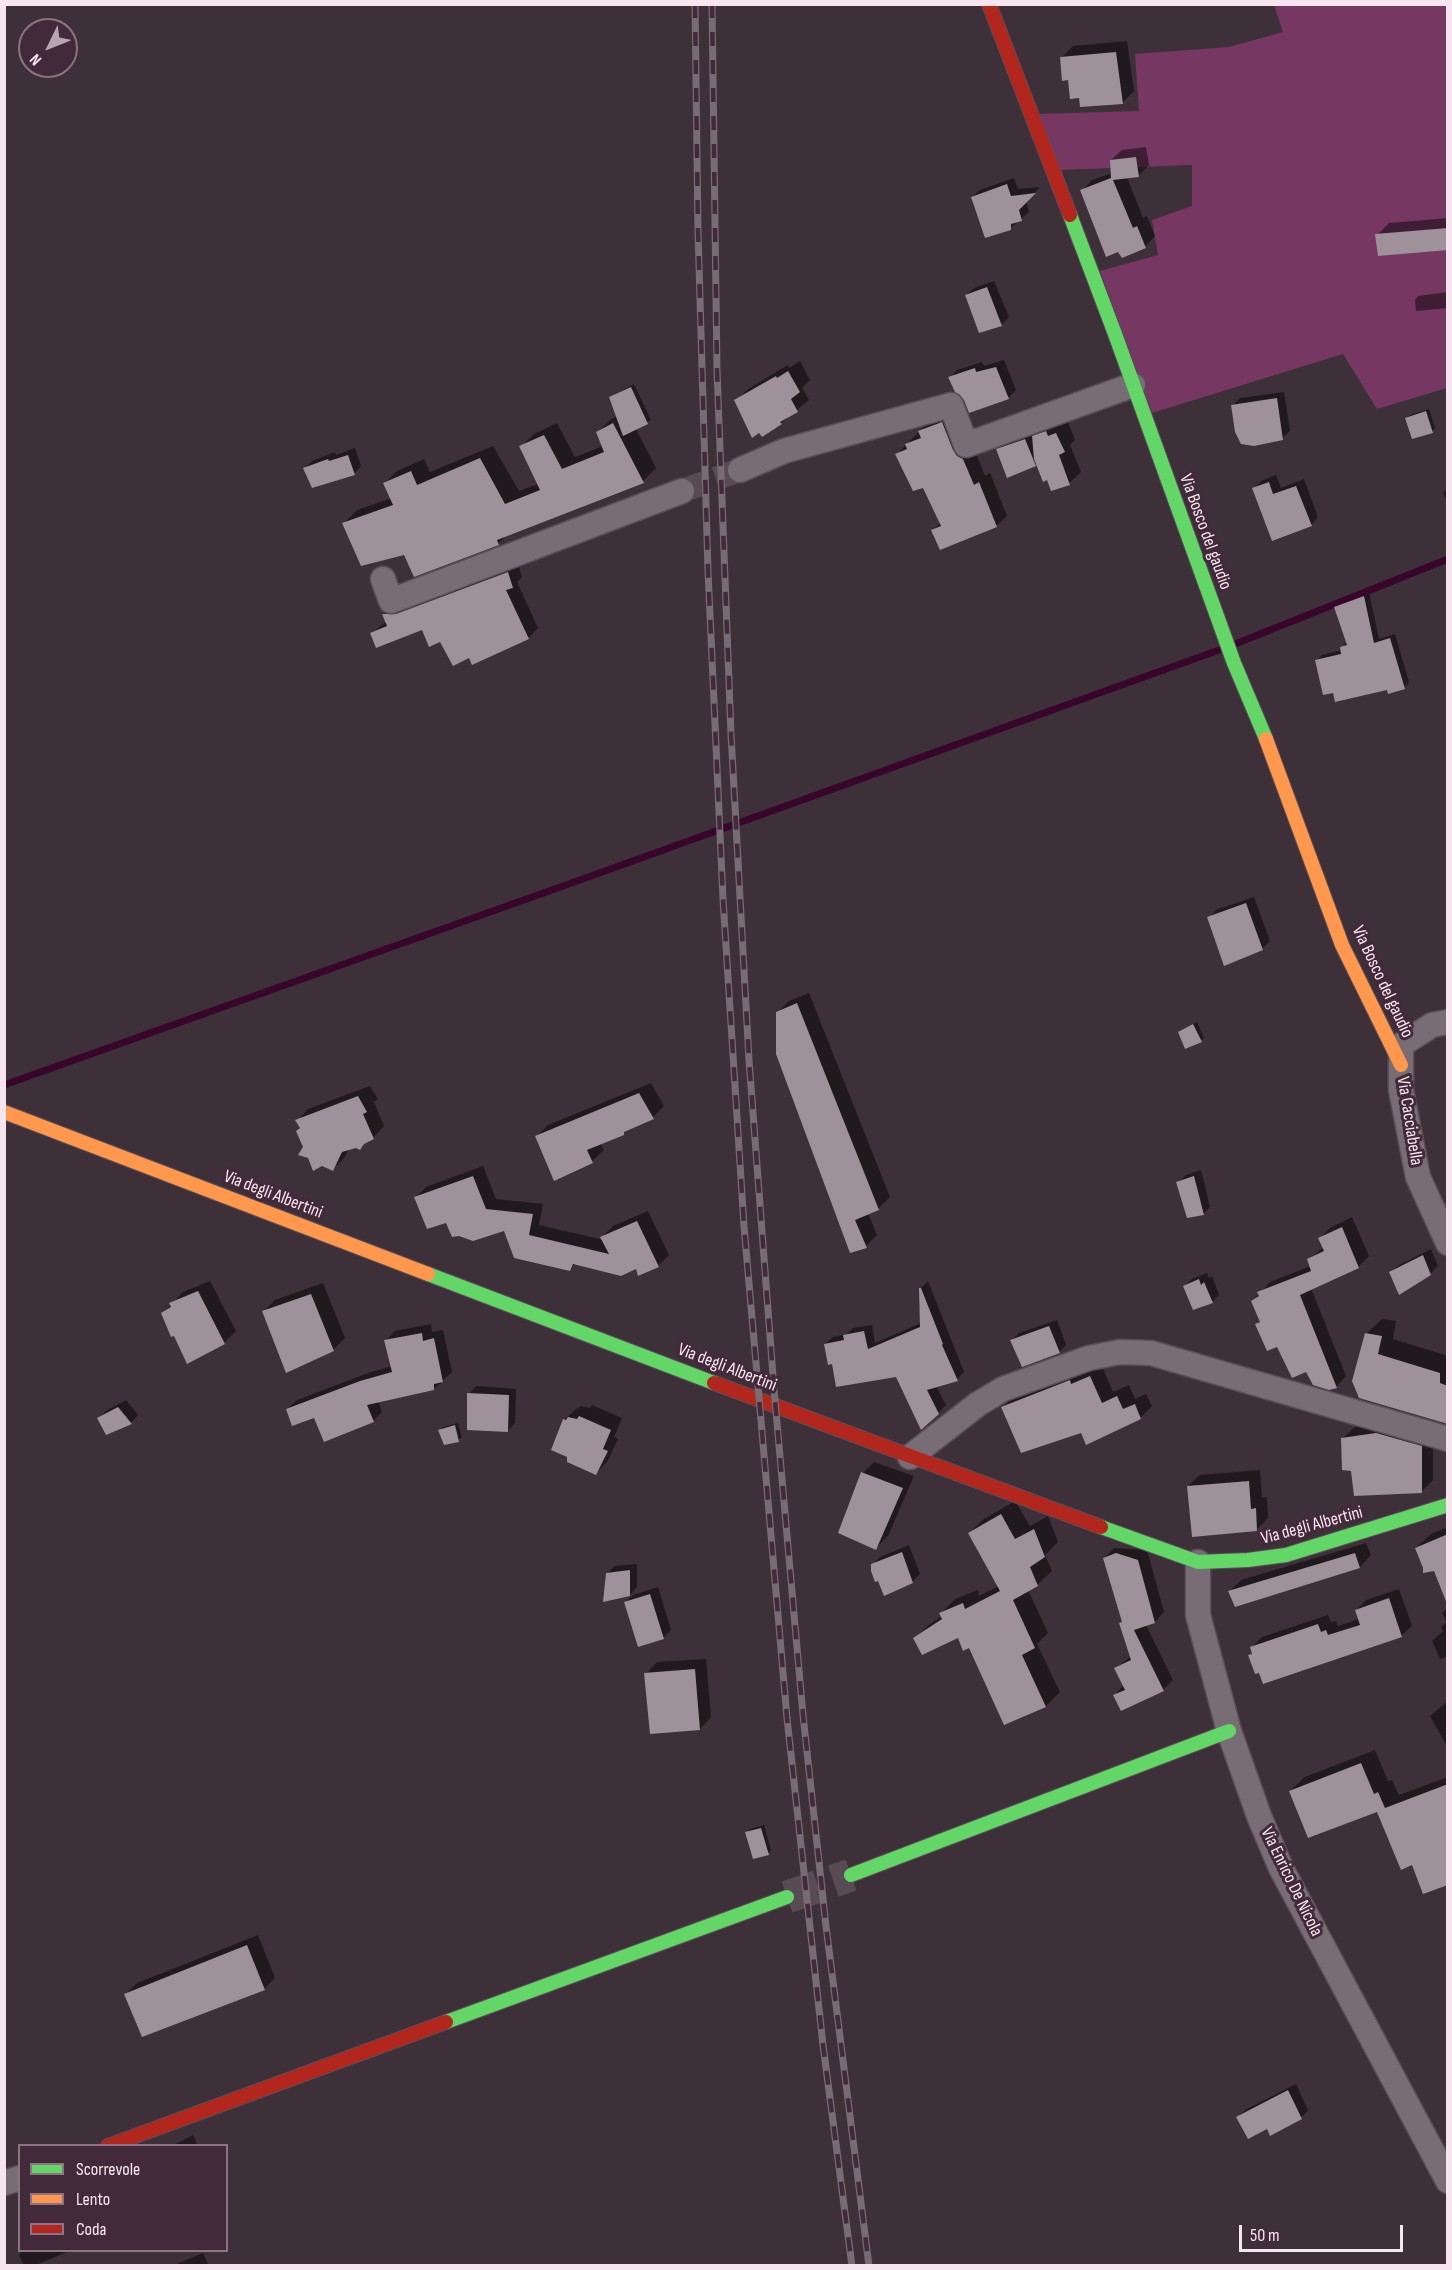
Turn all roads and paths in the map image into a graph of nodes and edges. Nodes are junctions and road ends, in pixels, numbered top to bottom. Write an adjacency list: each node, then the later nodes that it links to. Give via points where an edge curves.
1 (989, 4): 2 (street, Via Bosco del gaudio)
2 (1133, 385): 3 (street, via 966,445 951,405 784,451); 7 (street, Via Bosco del gaudio, via 1342,945)
3 (740, 470)
4 (682, 491): 5 (street, via 391,601)
5 (383, 579)
6 (1448, 1022): 7 (street, Via Cacciabella, via 1432,1025 1401,1045)
7 (1401, 1065): 9 (street, Via Cacciabella, via 1401,1090 1418,1177)
8 (4, 1112): 11 (street, Via degli Albertini)
9 (1448, 1243)
10 (1448, 1439): 11 (street, via 1151,1353 1120,1352 1089,1358 1003,1389)
11 (910, 1457): 13 (street, Via degli Albertini)
12 (1448, 1505): 13 (street, Via degli Albertini, via 1287,1555)
13 (1198, 1562): 14 (street, Via Enrico De Nicola, via 1198,1615)
14 (1229, 1731): 15 (street); 18 (street, Via Enrico De Nicola, via 1281,1868)
15 (851, 1875)
16 (787, 1897): 17 (street)
17 (111, 2144)
18 (1448, 2181)

